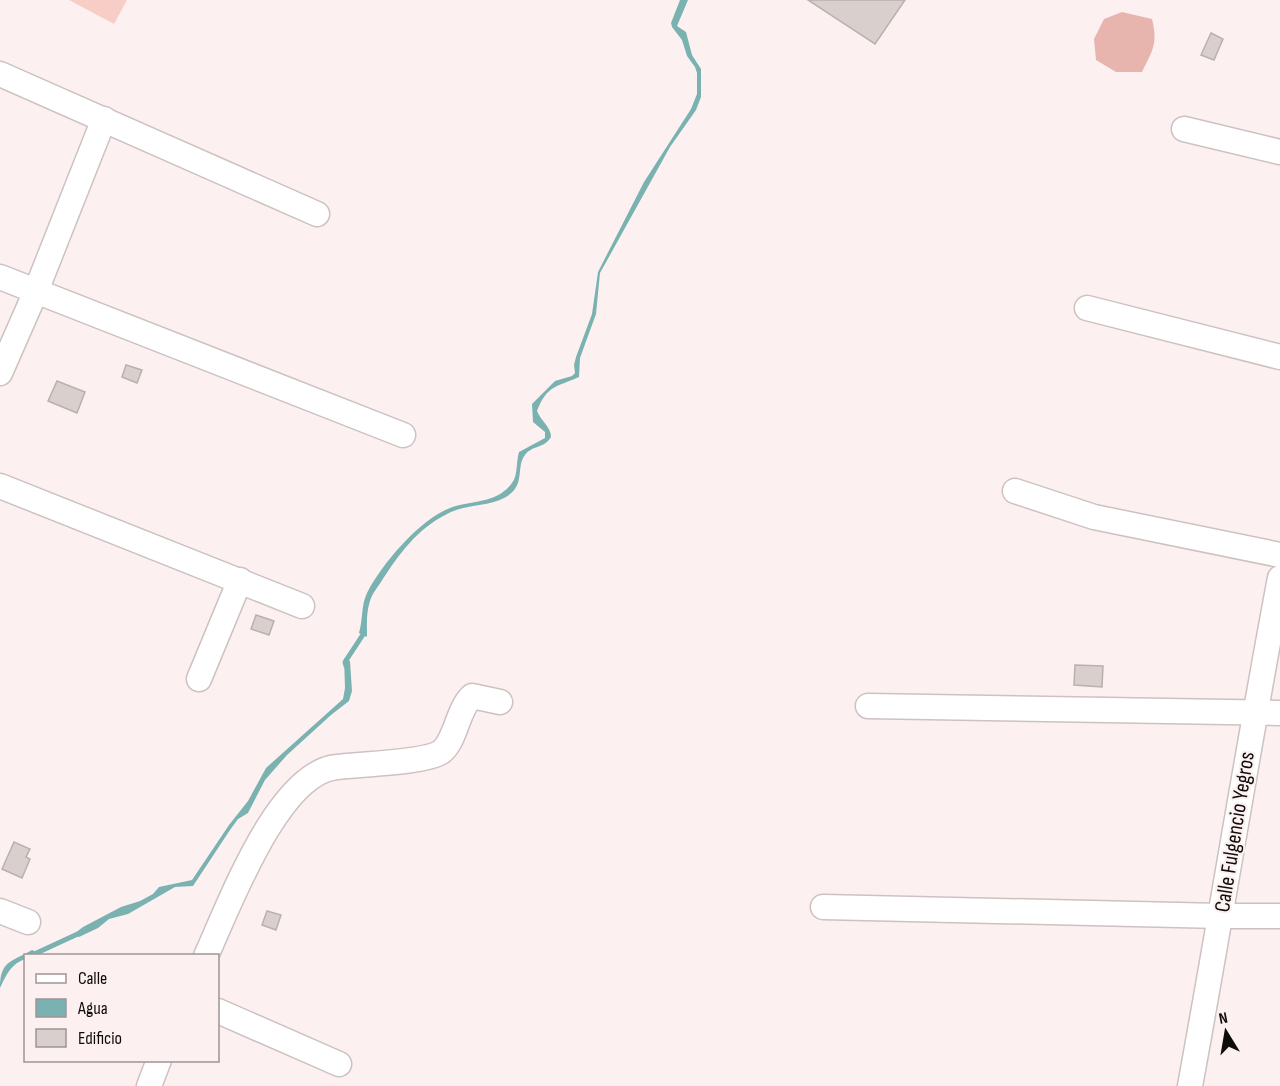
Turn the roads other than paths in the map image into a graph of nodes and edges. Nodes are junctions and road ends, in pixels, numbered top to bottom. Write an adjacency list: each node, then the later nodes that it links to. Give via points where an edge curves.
1 (0, 74): 2 (street)
2 (105, 119): 5 (street); 7 (street)
3 (1184, 129): 4 (street)
4 (1280, 152)
5 (316, 214)
6 (0, 277): 7 (street)
7 (36, 291): 10 (street); 11 (street)
8 (1087, 308): 9 (street)
9 (1280, 357)
10 (0, 373)
11 (403, 435)
12 (0, 486): 16 (street)
13 (1015, 491): 14 (street, via 1094,517)
14 (1280, 555)
15 (1280, 578): 21 (street, Calle Fulgencio Yegros)
16 (240, 580): 17 (street); 18 (street)
17 (302, 606)
18 (199, 679)
19 (500, 702): 28 (street, via 472,696 442,752 424,758 329,767 302,782 261,838)
20 (868, 706): 21 (street)
21 (1254, 712): 22 (street); 25 (street, Calle Fulgencio Yegros)
22 (1280, 713)
23 (823, 907): 25 (street)
24 (0, 912): 27 (street)
25 (1221, 916): 26 (street); 33 (street, Calle Fulgencio Yegros)
26 (1280, 916)
27 (28, 922)
28 (207, 954)
29 (219, 1011): 31 (street)
30 (158, 1062): 32 (street)
31 (339, 1064)
32 (148, 1086)
33 (1190, 1086)

